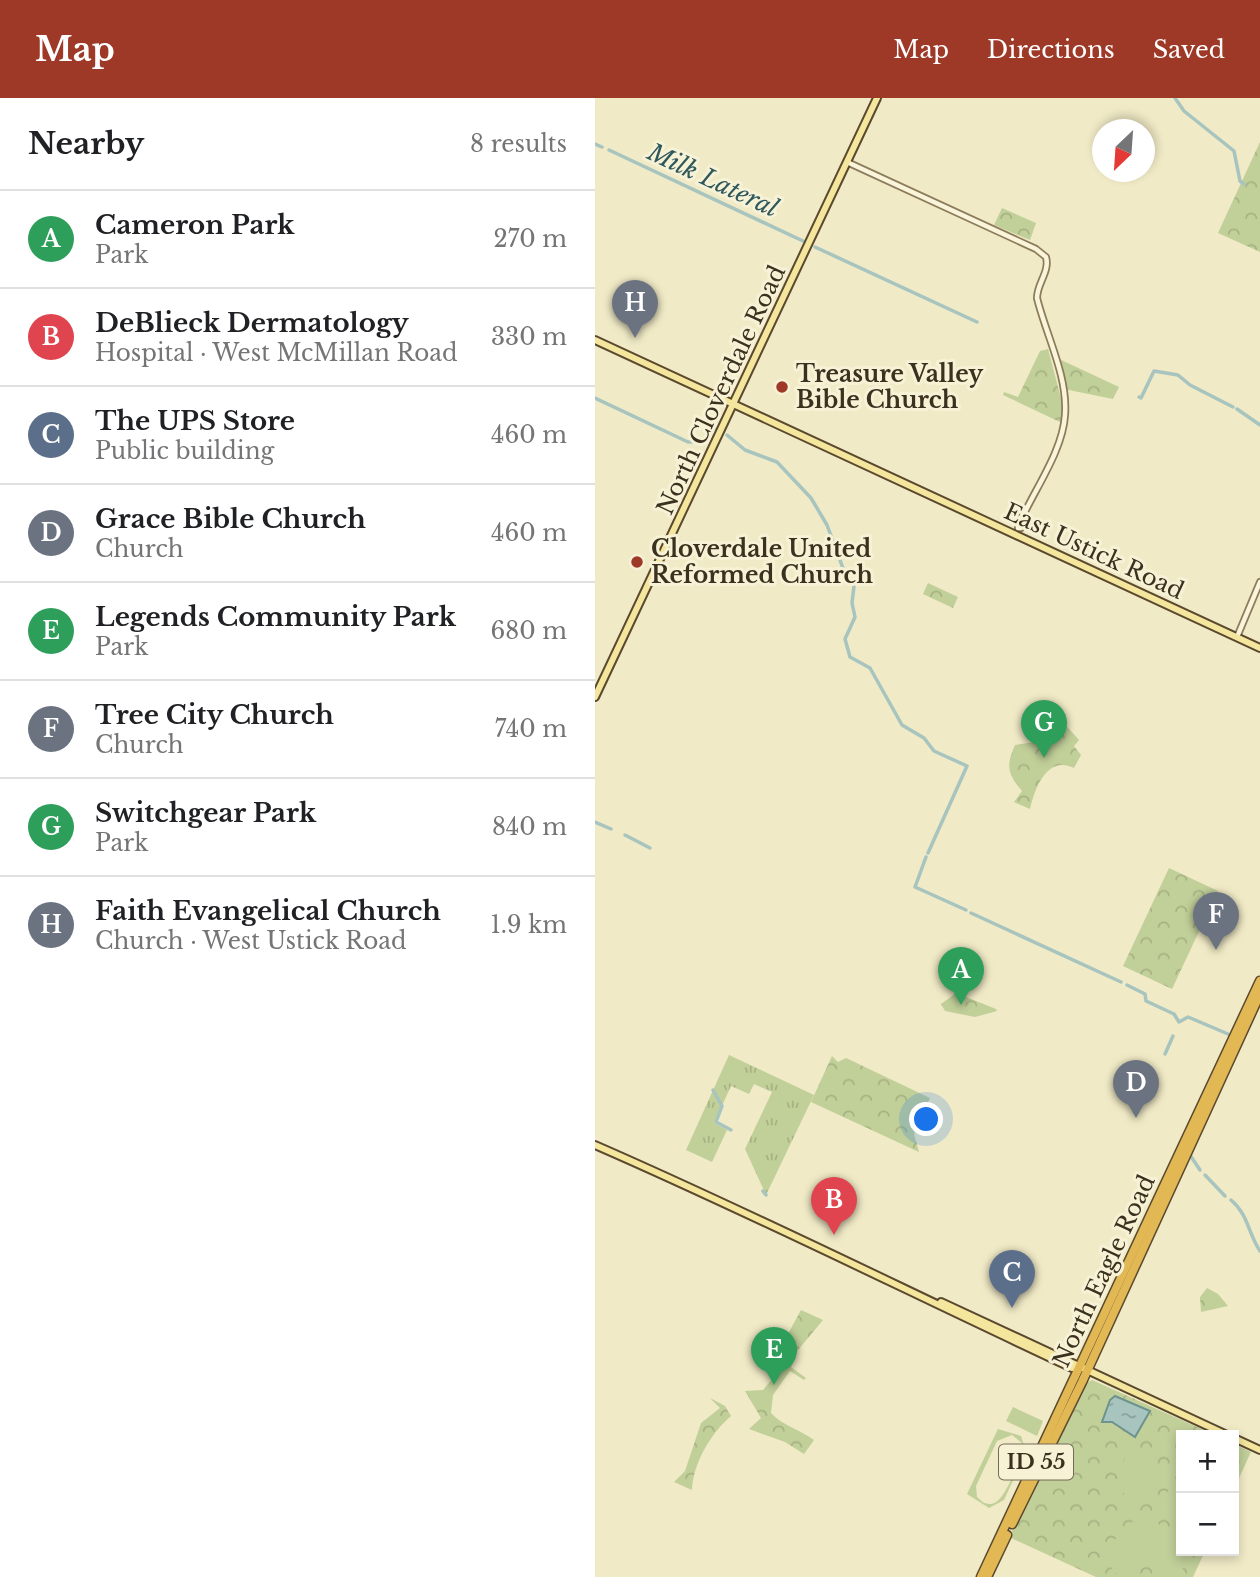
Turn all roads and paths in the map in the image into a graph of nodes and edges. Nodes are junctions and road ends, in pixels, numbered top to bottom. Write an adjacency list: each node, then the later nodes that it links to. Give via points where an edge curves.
1 (877, 98): 2 (main road, North Cloverdale Road)
2 (848, 162): 4 (main road, North Cloverdale Road); 5 (street, via 1046,257 1048,266 1037,298 1059,373 1065,417)
3 (595, 340): 4 (main road, East Ustick Road)
4 (734, 404): 7 (main road, East Ustick Road); 9 (main road, North Cloverdale Road)
5 (1023, 516)
6 (1260, 582): 7 (street)
7 (1237, 637): 8 (main road, East Ustick Road)
8 (1260, 648)
9 (595, 697)
10 (1260, 981): 13 (highway, North Eagle Road / ID 55)
11 (1260, 994): 13 (highway, North Eagle Road / ID 55)
12 (595, 1145): 14 (main road)
13 (1168, 1188): 17 (highway, North Eagle Road / ID 55); 17 (highway, North Eagle Road / ID 55)
14 (935, 1301): 15 (main road); 16 (main road)
15 (946, 1304): 16 (main road); 17 (main road)
16 (968, 1318): 17 (main road)
17 (1084, 1370): 18 (main road); 21 (highway, North Eagle Road / ID 55); 21 (highway, North Eagle Road / ID 55)
18 (1216, 1430)
19 (1239, 1440): 20 (main road)
20 (1260, 1450)
21 (984, 1577)

